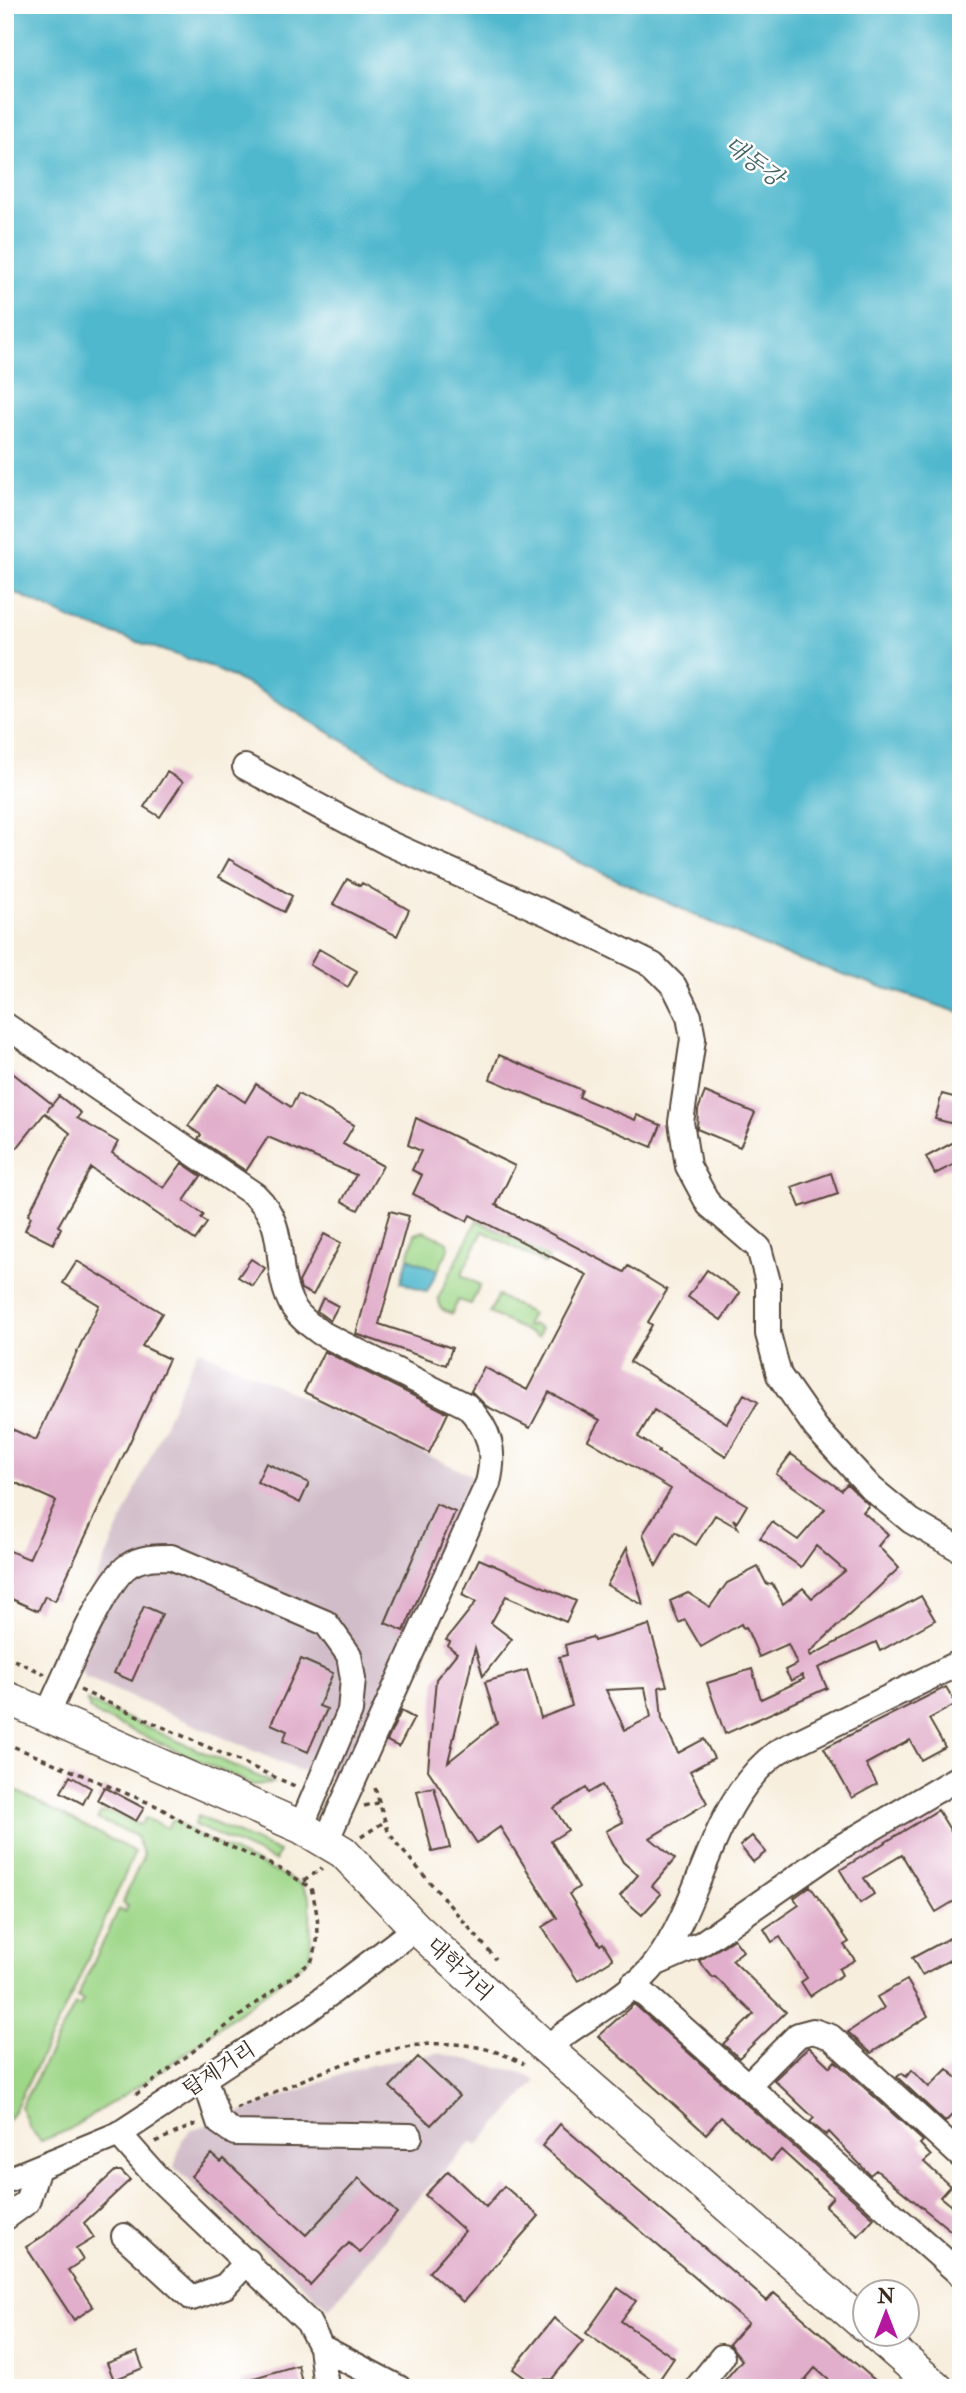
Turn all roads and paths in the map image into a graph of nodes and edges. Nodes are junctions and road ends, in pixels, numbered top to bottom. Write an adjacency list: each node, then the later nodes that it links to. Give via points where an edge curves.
1 (245, 766): 3 (street, via 388,843 653,965 674,986 689,1016 693,1039 681,1122 688,1166 709,1205 759,1248 768,1282 768,1334 779,1375 816,1428 871,1488 911,1521)
2 (5, 1025): 14 (street, via 270,1209 289,1297 302,1318 321,1333 467,1406 484,1423 493,1460 488,1483)
3 (961, 1550)
4 (5, 1656): 6 (path)
5 (961, 1661): 18 (street, via 762,1763 747,1778 727,1814 679,1924)
6 (63, 1682): 8 (street); 12 (path); 12 (street, via 111,1586 127,1566 149,1557 171,1557 326,1623 349,1655 354,1679 350,1712)
7 (5, 1697): 8 (main road, 대학거리)
8 (47, 1715): 15 (main road, 대학거리)
9 (5, 1743): 23 (path, via 159,1807 200,1833 283,1870 311,1888 318,1920 311,1962)
10 (961, 1776): 18 (street, via 839,1847 701,1944)
11 (374, 1782): 13 (path)
12 (316, 1795): 15 (street)
13 (378, 1803): 14 (path); 17 (path, via 397,1844)
14 (342, 1805): 15 (street)
15 (314, 1834): 16 (main road, 대학거리, via 343,1852)
16 (416, 1928): 20 (main road, 대학거리); 21 (street, 탑제거리)
17 (496, 1959)
18 (655, 1964): 19 (street)
19 (633, 1984): 20 (street); 22 (street)
20 (540, 2059): 24 (path, via 456,2043 415,2043 384,2049); 35 (main road, 대학거리)
21 (205, 2080): 26 (street, via 219,2122 235,2133); 27 (street, 탑제거리)
22 (747, 2086): 28 (street, via 798,2035 813,2031 831,2036); 34 (street)
23 (132, 2098)
24 (229, 2110)
25 (203, 2120): 27 (path)
26 (410, 2136)
27 (127, 2142): 29 (street, 탑제거리); 33 (street, via 155,2175)
28 (961, 2156)
29 (38, 2168): 30 (street, 탑제거리); 31 (street, via 27,2202)
30 (5, 2181)
31 (5, 2218)
32 (124, 2236): 33 (street, via 192,2298 225,2287)
33 (248, 2261): 36 (street, via 308,2322)
34 (961, 2275)
35 (850, 2314)
36 (321, 2347): 39 (street); 40 (street)
37 (892, 2348): 42 (main road)
38 (722, 2357): 41 (street)
39 (326, 2388)
40 (399, 2388)
41 (697, 2388)
42 (937, 2388)

